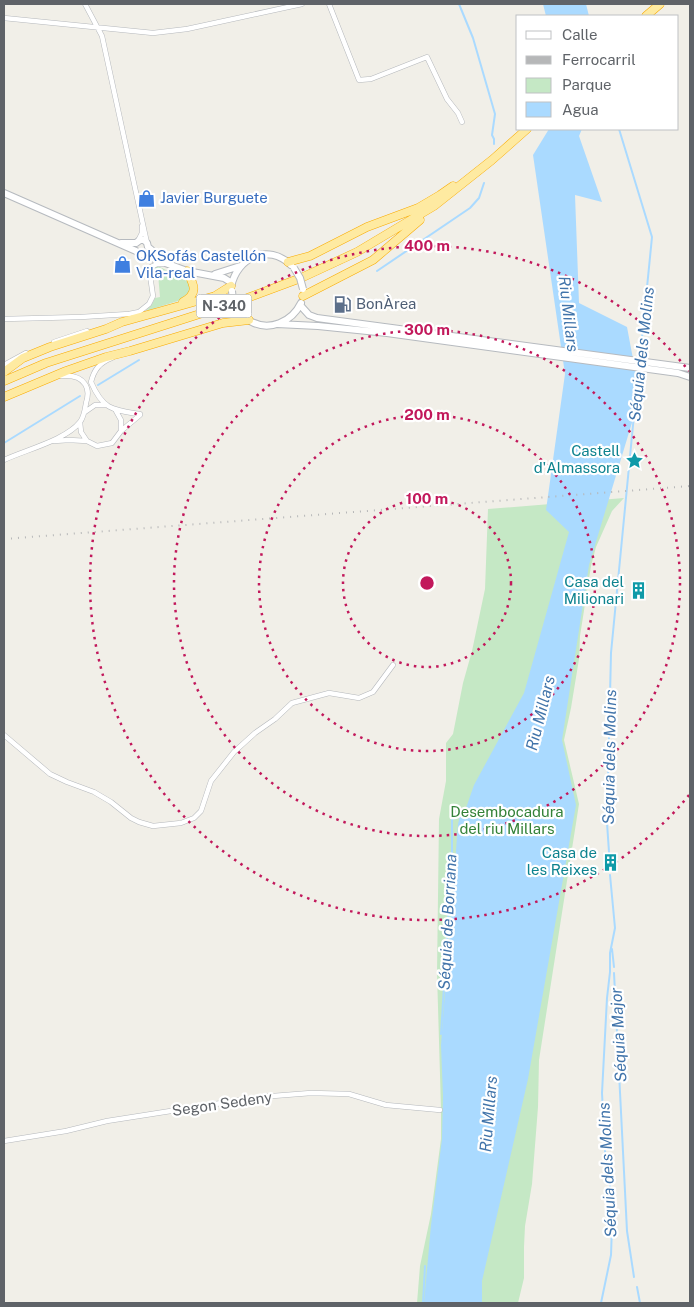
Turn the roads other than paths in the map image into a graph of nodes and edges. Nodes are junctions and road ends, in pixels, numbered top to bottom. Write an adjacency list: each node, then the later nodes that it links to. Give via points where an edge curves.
1 (85, 4): 7 (street)
2 (302, 4): 7 (street, via 187,29 153,33)
3 (329, 4): 8 (street, via 359,80 372,79 427,57)
4 (660, 4): 5 (highway)
5 (647, 15)
6 (4, 18): 7 (street)
7 (98, 27): 13 (street)
8 (462, 122)
9 (527, 130): 10 (highway, N-340)
10 (464, 183): 12 (highway, N-340); 18 (highway, via 455,184 418,208 367,227 310,256)
11 (4, 193): 15 (main road)
12 (434, 206): 24 (highway, via 373,260); 39 (highway, N-340, via 356,252 278,287 46,363)
13 (143, 225): 14 (street); 16 (street)
14 (137, 242): 15 (main road); 16 (main road, via 144,240); 17 (main road, via 134,247)
15 (117, 243): 17 (main road)
16 (148, 245): 17 (main road, via 147,251); 19 (main road)
17 (139, 252): 19 (main road)
18 (288, 262): 20 (main road, via 266,254); 24 (main road, bridge, via 300,278)
19 (167, 264): 21 (main road); 27 (street, via 149,268 153,296 139,312)
20 (240, 266): 22 (main road); 23 (main road)
21 (186, 271): 22 (main road); 26 (highway, via 193,283 191,298)
22 (212, 274): 23 (main road, via 224,278)
23 (232, 287): 26 (highway, via 215,296); 28 (main road, bridge, via 233,300)
24 (303, 293): 25 (main road)
25 (300, 305): 30 (main road, via 295,313); 31 (main road, via 317,318)
26 (163, 310): 29 (highway)
27 (4, 319)
28 (248, 320): 30 (main road, via 267,326); 32 (highway, via 222,323)
29 (122, 322): 33 (street, via 65,338); 36 (highway, via 23,358)
30 (277, 324): 31 (main road)
31 (464, 341): 35 (main road)
32 (130, 352): 38 (highway, via 106,357); 41 (street, via 108,360 95,370 91,382)
33 (4, 365)
34 (690, 368): 35 (main road)
35 (678, 370): 37 (main road)
36 (4, 372)
37 (690, 375)
38 (54, 377): 40 (highway); 43 (street, via 77,377 85,384 88,395)
39 (4, 381)
40 (4, 398)
41 (106, 405): 42 (street); 43 (street, via 95,405)
42 (116, 411): 45 (street, via 121,420); 45 (street, via 140,414)
43 (85, 412): 44 (street)
44 (80, 422): 46 (street); 47 (street, via 81,432)
45 (121, 431): 47 (street, via 112,443 97,446)
46 (50, 441): 47 (street); 48 (street)
47 (87, 441)
48 (4, 460)
49 (393, 666): 50 (street, via 373,692 359,698 329,694 292,703 234,752 211,780 201,811 181,823 153,826 139,822 94,792 50,774)
50 (4, 735)
51 (440, 1110): 52 (street, Segon Sedeny, via 386,1105 349,1094 311,1092 107,1121)
52 (4, 1141)

